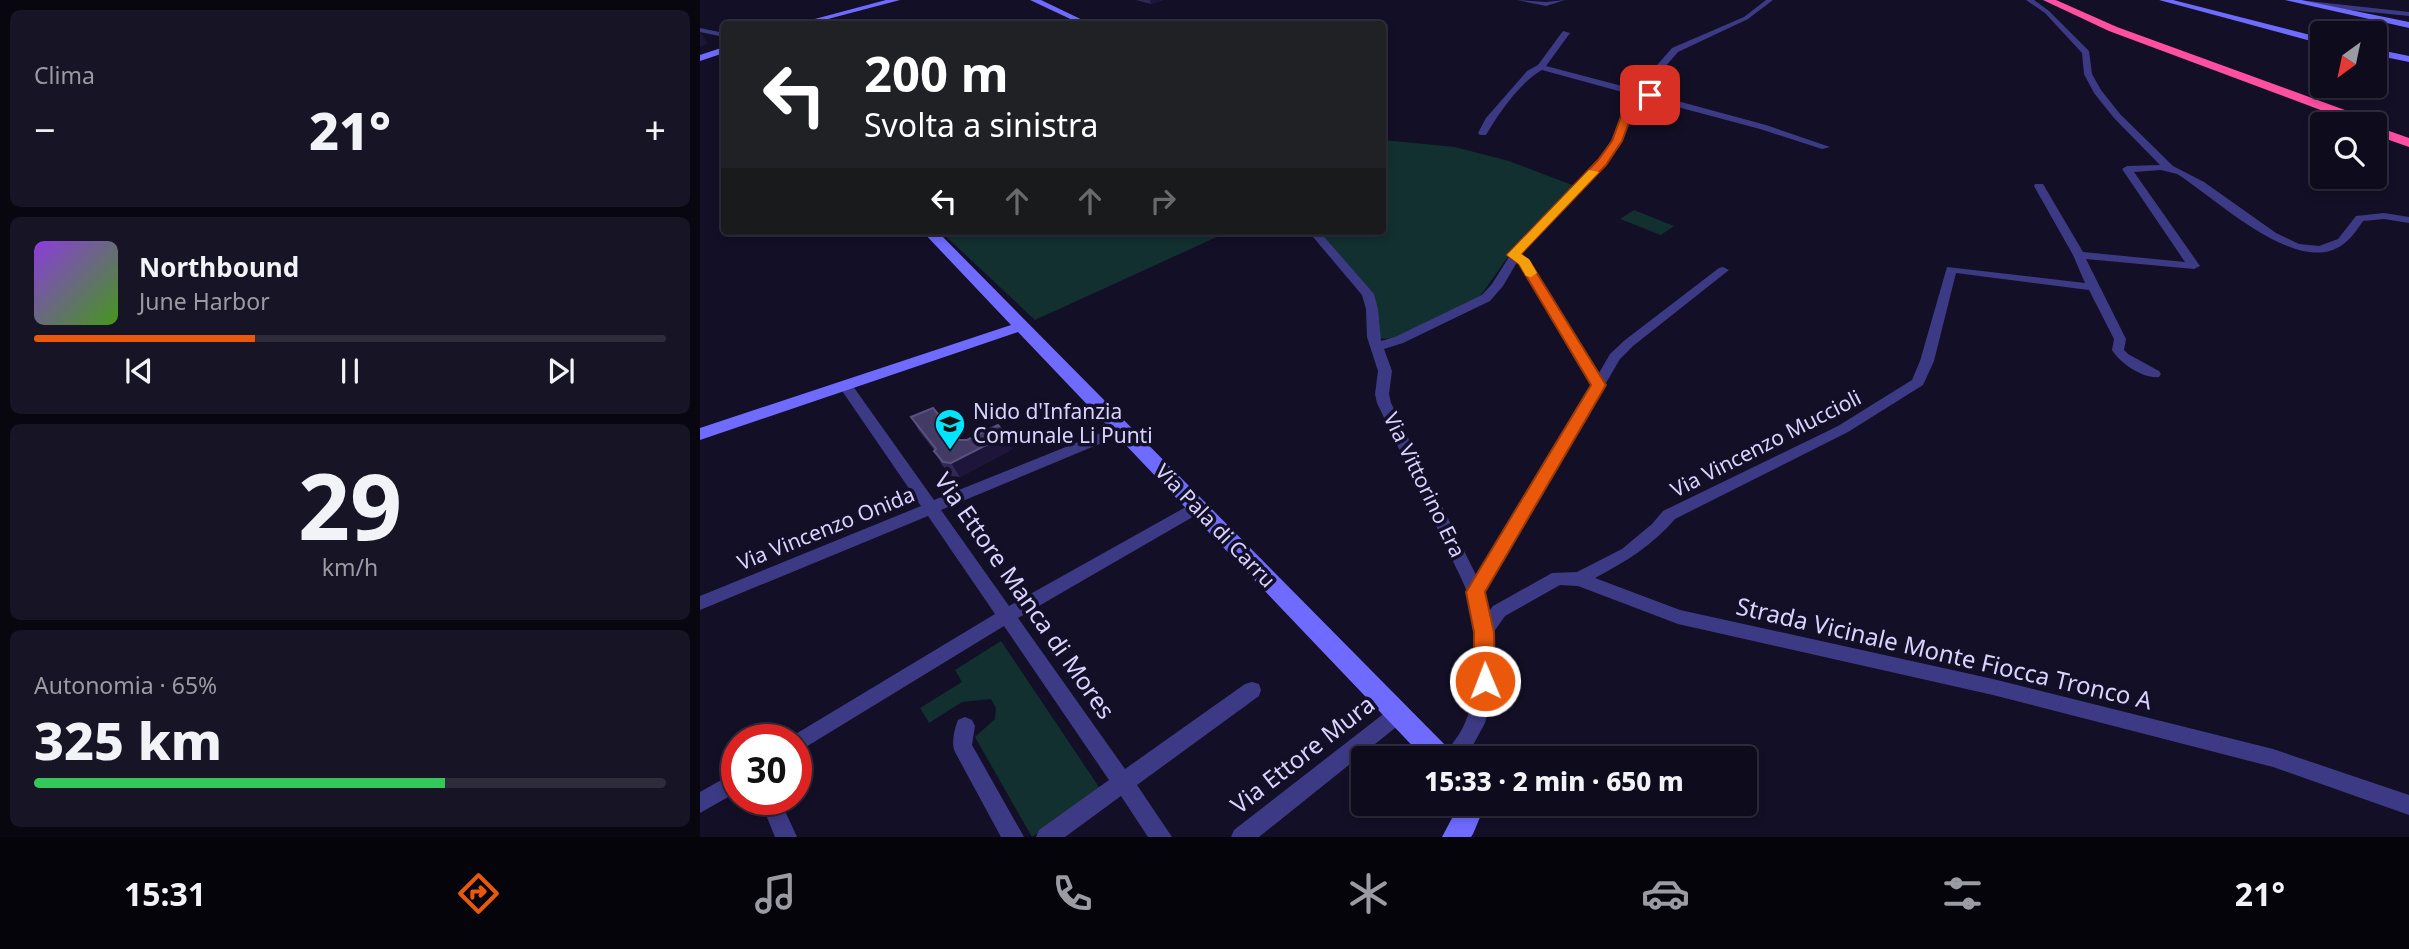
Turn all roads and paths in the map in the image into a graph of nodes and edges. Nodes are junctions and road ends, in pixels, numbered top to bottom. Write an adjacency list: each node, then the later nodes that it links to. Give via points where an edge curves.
1 (896, 0): 18 (street)
2 (902, 0): 19 (street)
3 (1022, 0): 17 (street)
4 (1034, 0): 17 (street)
5 (1520, 0): 6 (street, via 1546,4)
6 (1562, 0)
7 (1770, 0): 32 (street, via 1746,18 1675,50)
8 (2029, 0): 39 (street, via 2086,53 2088,74 2098,90)
9 (2039, 0): 26 (highway)
10 (2048, 0): 26 (highway)
11 (2163, 0): 25 (street)
12 (2289, 0): 21 (street)
13 (2302, 0): 15 (street)
14 (2354, 0): 15 (street)
15 (2312, 3): 16 (street)
16 (2409, 14)
17 (1069, 16): 20 (street)
18 (812, 21)
19 (819, 21)
20 (1080, 21)
21 (2409, 25)
22 (700, 30): 24 (street)
23 (1566, 33): 31 (street)
24 (721, 34)
25 (2310, 38)
26 (2154, 46): 33 (highway); 34 (highway)
27 (721, 50): 29 (street)
28 (2387, 54): 30 (street)
29 (700, 57)
30 (2409, 59)
31 (1541, 67): 32 (street); 36 (street, via 1530,73)
32 (1643, 94): 38 (street); 44 (street, via 1629,108 1617,141 1602,162)
33 (2327, 112)
34 (2332, 112)
35 (2387, 132): 37 (highway)
36 (1483, 133)
37 (2409, 141)
38 (1825, 147)
39 (2169, 168): 41 (street, via 2204,186 2268,233 2305,251 2335,245 2360,218); 45 (street, via 2127,169 2194,265)
40 (2039, 186): 45 (street)
41 (2409, 220)
42 (933, 235): 48 (street, Via Pala di Carru)
43 (1316, 235): 49 (street, Via Vittorino Era, via 1368,294)
44 (1513, 255): 49 (street, via 1486,298); 52 (street, via 1524,262)
45 (2079, 256): 47 (street)
46 (1723, 270): 52 (street, Via Vittorino Era, via 1629,343)
47 (2093, 287): 50 (street, via 2120,338 2118,350); 57 (street, Via Vincenzo Muccioli, via 1951,269 1918,382 1843,429 1669,515 1628,553)
48 (1021, 326): 51 (street); 53 (street, Via Pala di Carru)
49 (1376, 347): 58 (street, Via Vittorino Era, via 1385,371 1384,403)
50 (2154, 374)
51 (845, 385): 54 (street); 56 (street, Via Ettore Manca di Mores)
52 (1599, 385): 58 (street, Via Vittorino Era)
53 (1123, 429): 55 (street, Via Pala di Carru); 56 (street, Via Vincenzo Onida)
54 (700, 434)
55 (1198, 508): 60 (street); 63 (street, Via Pala di Carru)
56 (931, 509): 59 (street, Via Vincenzo Onida); 60 (street, Via Ettore Manca di Mores)
57 (1579, 579): 61 (street, via 1558,578 1499,611); 71 (street, Strada Vicinale Monte Fiocca Tronco A, via 1678,617 1993,687 2273,758)
58 (1475, 592): 61 (street, Via Vittorino Era)
59 (700, 603)
60 (1006, 616): 65 (street); 68 (street, Via Ettore Manca di Mores)
61 (1484, 632): 67 (street, Via Vittorino Era, via 1485,681 1478,722)
62 (1252, 690): 68 (street)
63 (1398, 714): 66 (street, Via Pala di Carru); 78 (street, Via Ettore Mura)
64 (965, 726): 75 (street, via 962,746)
65 (812, 734)
66 (1429, 746)
67 (1465, 746)
68 (1122, 782): 76 (street); 77 (street, Via Ettore Manca di Mores)
69 (721, 791): 70 (street)
70 (700, 803)
71 (2409, 805)
72 (776, 815): 74 (street)
73 (1468, 816): 79 (street)
74 (786, 837)
75 (1013, 837)
76 (1047, 837)
77 (1161, 837)
78 (1242, 837)
79 (1455, 837)

